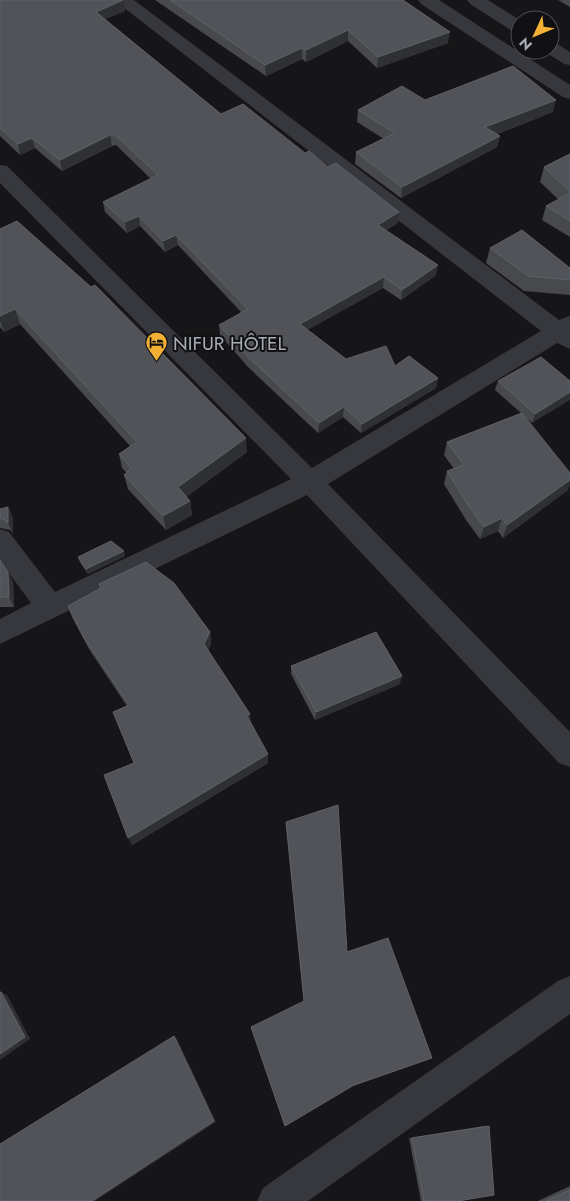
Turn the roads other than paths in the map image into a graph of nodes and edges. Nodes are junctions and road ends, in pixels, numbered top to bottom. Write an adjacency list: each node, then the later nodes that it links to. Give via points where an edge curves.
1 (123, 0): 7 (street)
2 (427, 0): 5 (street)
3 (476, 0): 4 (street)
4 (510, 22)
5 (570, 93)
6 (0, 171): 8 (street)
7 (566, 332): 8 (street)
8 (310, 482): 10 (street); 12 (street)
9 (0, 540): 10 (street)
10 (50, 607): 11 (street)
11 (0, 632)
12 (570, 753)
13 (570, 993): 14 (street)
14 (276, 1201)

